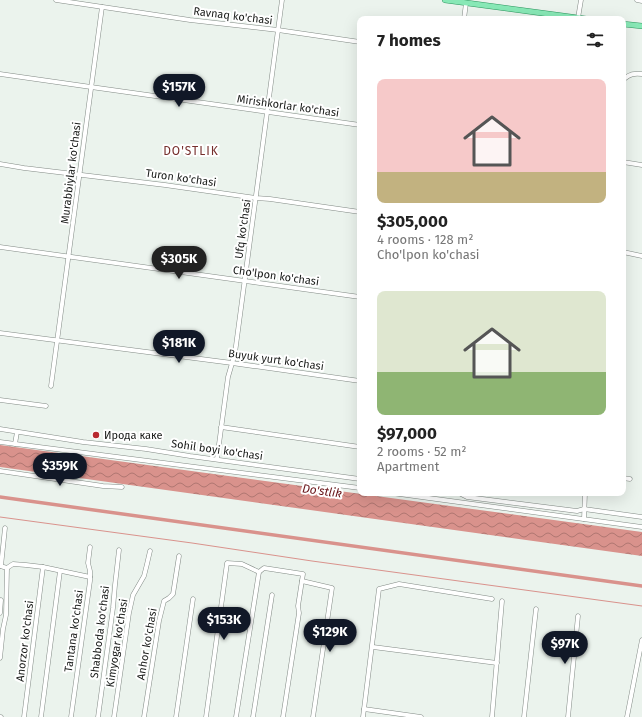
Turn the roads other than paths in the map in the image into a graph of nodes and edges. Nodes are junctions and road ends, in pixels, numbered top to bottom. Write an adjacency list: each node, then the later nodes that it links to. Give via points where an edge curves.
1 (56, 0): 8 (street, Ravnaq ko'chasi)
2 (282, 0): 14 (street, Ufq ko'chasi)
3 (445, 0): 7 (main road)
4 (581, 0): 11 (street)
5 (637, 0): 6 (street)
6 (642, 1)
7 (466, 3): 9 (street); 10 (main road)
8 (102, 7): 14 (street, Ravnaq ko'chasi); 19 (street, Murabbiylar ko'chasi)
9 (464, 16)
10 (563, 16)
11 (578, 16)
12 (626, 24): 13 (main road)
13 (642, 26)
14 (278, 30): 15 (street, Ravnaq ko'chasi); 20 (street, Ufq ko'chasi)
15 (357, 42)
16 (0, 74): 19 (street, Mirishkorlar ko'chasi)
17 (642, 74): 18 (street, via 634,73)
18 (626, 77)
19 (91, 87): 20 (street, Mirishkorlar ko'chasi); 25 (street, Murabbiylar ko'chasi)
20 (267, 112): 21 (street, Mirishkorlar ko'chasi); 26 (street, Ufq ko'chasi)
21 (357, 125)
22 (626, 162): 24 (street)
23 (0, 164): 25 (street, Turon ko'chasi)
24 (642, 165)
25 (79, 174): 26 (street, Turon ko'chasi); 31 (street, Murabbiylar ko'chasi)
26 (256, 198): 27 (street, Turon ko'chasi); 32 (street, Ufq ko'chasi)
27 (357, 212)
28 (0, 247): 31 (street, Cho'lpon ko'chasi)
29 (626, 253): 30 (street)
30 (642, 256)
31 (69, 257): 32 (street, Cho'lpon ko'chasi); 35 (street, Murabbiylar ko'chasi)
32 (245, 281): 33 (street, Cho'lpon ko'chasi); 36 (street, Ufq ko'chasi)
33 (357, 297)
34 (0, 333): 35 (street, Buyuk yurt ko'chasi)
35 (56, 341): 36 (street, Buyuk yurt ko'chasi); 38 (street, Murabbiylar ko'chasi)
36 (232, 363): 37 (street, Buyuk yurt ko'chasi); 41 (street, Ufq ko'chasi)
37 (357, 381)
38 (51, 386)
39 (0, 400): 40 (street)
40 (46, 406)
41 (221, 426): 46 (street); 48 (street, Ufq ko'chasi)
42 (0, 429): 43 (street, Sohil boyi ko'chasi)
43 (17, 432): 45 (street); 47 (street, Sohil boyi ko'chasi)
44 (0, 442): 45 (street)
45 (15, 444): 49 (street)
46 (357, 447)
47 (201, 457): 48 (street, Sohil boyi ko'chasi); 49 (street)
48 (217, 459): 52 (street, Sohil boyi ko'chasi)
49 (199, 468): 55 (street)
50 (0, 471): 54 (street)
51 (626, 478): 53 (street)
52 (357, 479)
53 (630, 479)
54 (122, 487)
55 (357, 488)
56 (414, 496): 61 (street)
57 (465, 496): 59 (street, via 577,511)
58 (585, 496): 59 (street)
59 (584, 509): 60 (street); 61 (street)
60 (642, 517)
61 (584, 519): 62 (street)
62 (642, 527)
63 (5, 528): 68 (street)
64 (90, 547): 73 (street, Tantana ko'chasi)
65 (119, 550): 91 (street, Shabboda ko'chasi)
66 (150, 551): 92 (street, Kimyogar ko'chasi, via 144,576 133,596 129,613)
67 (179, 556): 93 (street, Anhor ko'chasi, via 173,594 164,601 162,608)
68 (0, 566): 70 (street)
69 (43, 567): 70 (street, via 13,564); 71 (street); 88 (street, Anorzor ko'chasi)
70 (7, 568): 78 (street)
71 (60, 571): 73 (street); 89 (street)
72 (259, 572): 74 (street, via 264,568 303,574); 95 (street, via 242,564 227,563); 96 (street)
73 (90, 577): 90 (street, Tantana ko'chasi)
74 (302, 581): 98 (street); 99 (street, via 332,588)
75 (272, 595): 97 (street)
76 (193, 598): 94 (street)
77 (492, 599): 84 (street, via 399,584 380,589)
78 (3, 600): 81 (street); 85 (street, via 6,615)
79 (502, 601): 86 (street)
80 (536, 609): 103 (street)
81 (0, 613)
82 (578, 616): 104 (street)
83 (642, 640): 105 (street)
84 (372, 647): 86 (street); 87 (street)
85 (0, 658)
86 (497, 663): 102 (street)
87 (364, 709): 100 (street); 101 (street)
88 (24, 717)
89 (40, 717)
90 (70, 717)
91 (98, 717)
92 (114, 717)
93 (144, 717)
94 (176, 717)
95 (206, 717)
96 (236, 717)
97 (253, 717)
98 (283, 717)
99 (313, 717)
100 (363, 717)
101 (421, 717)
102 (492, 717)
103 (524, 717)
104 (568, 717)
105 (627, 717)

